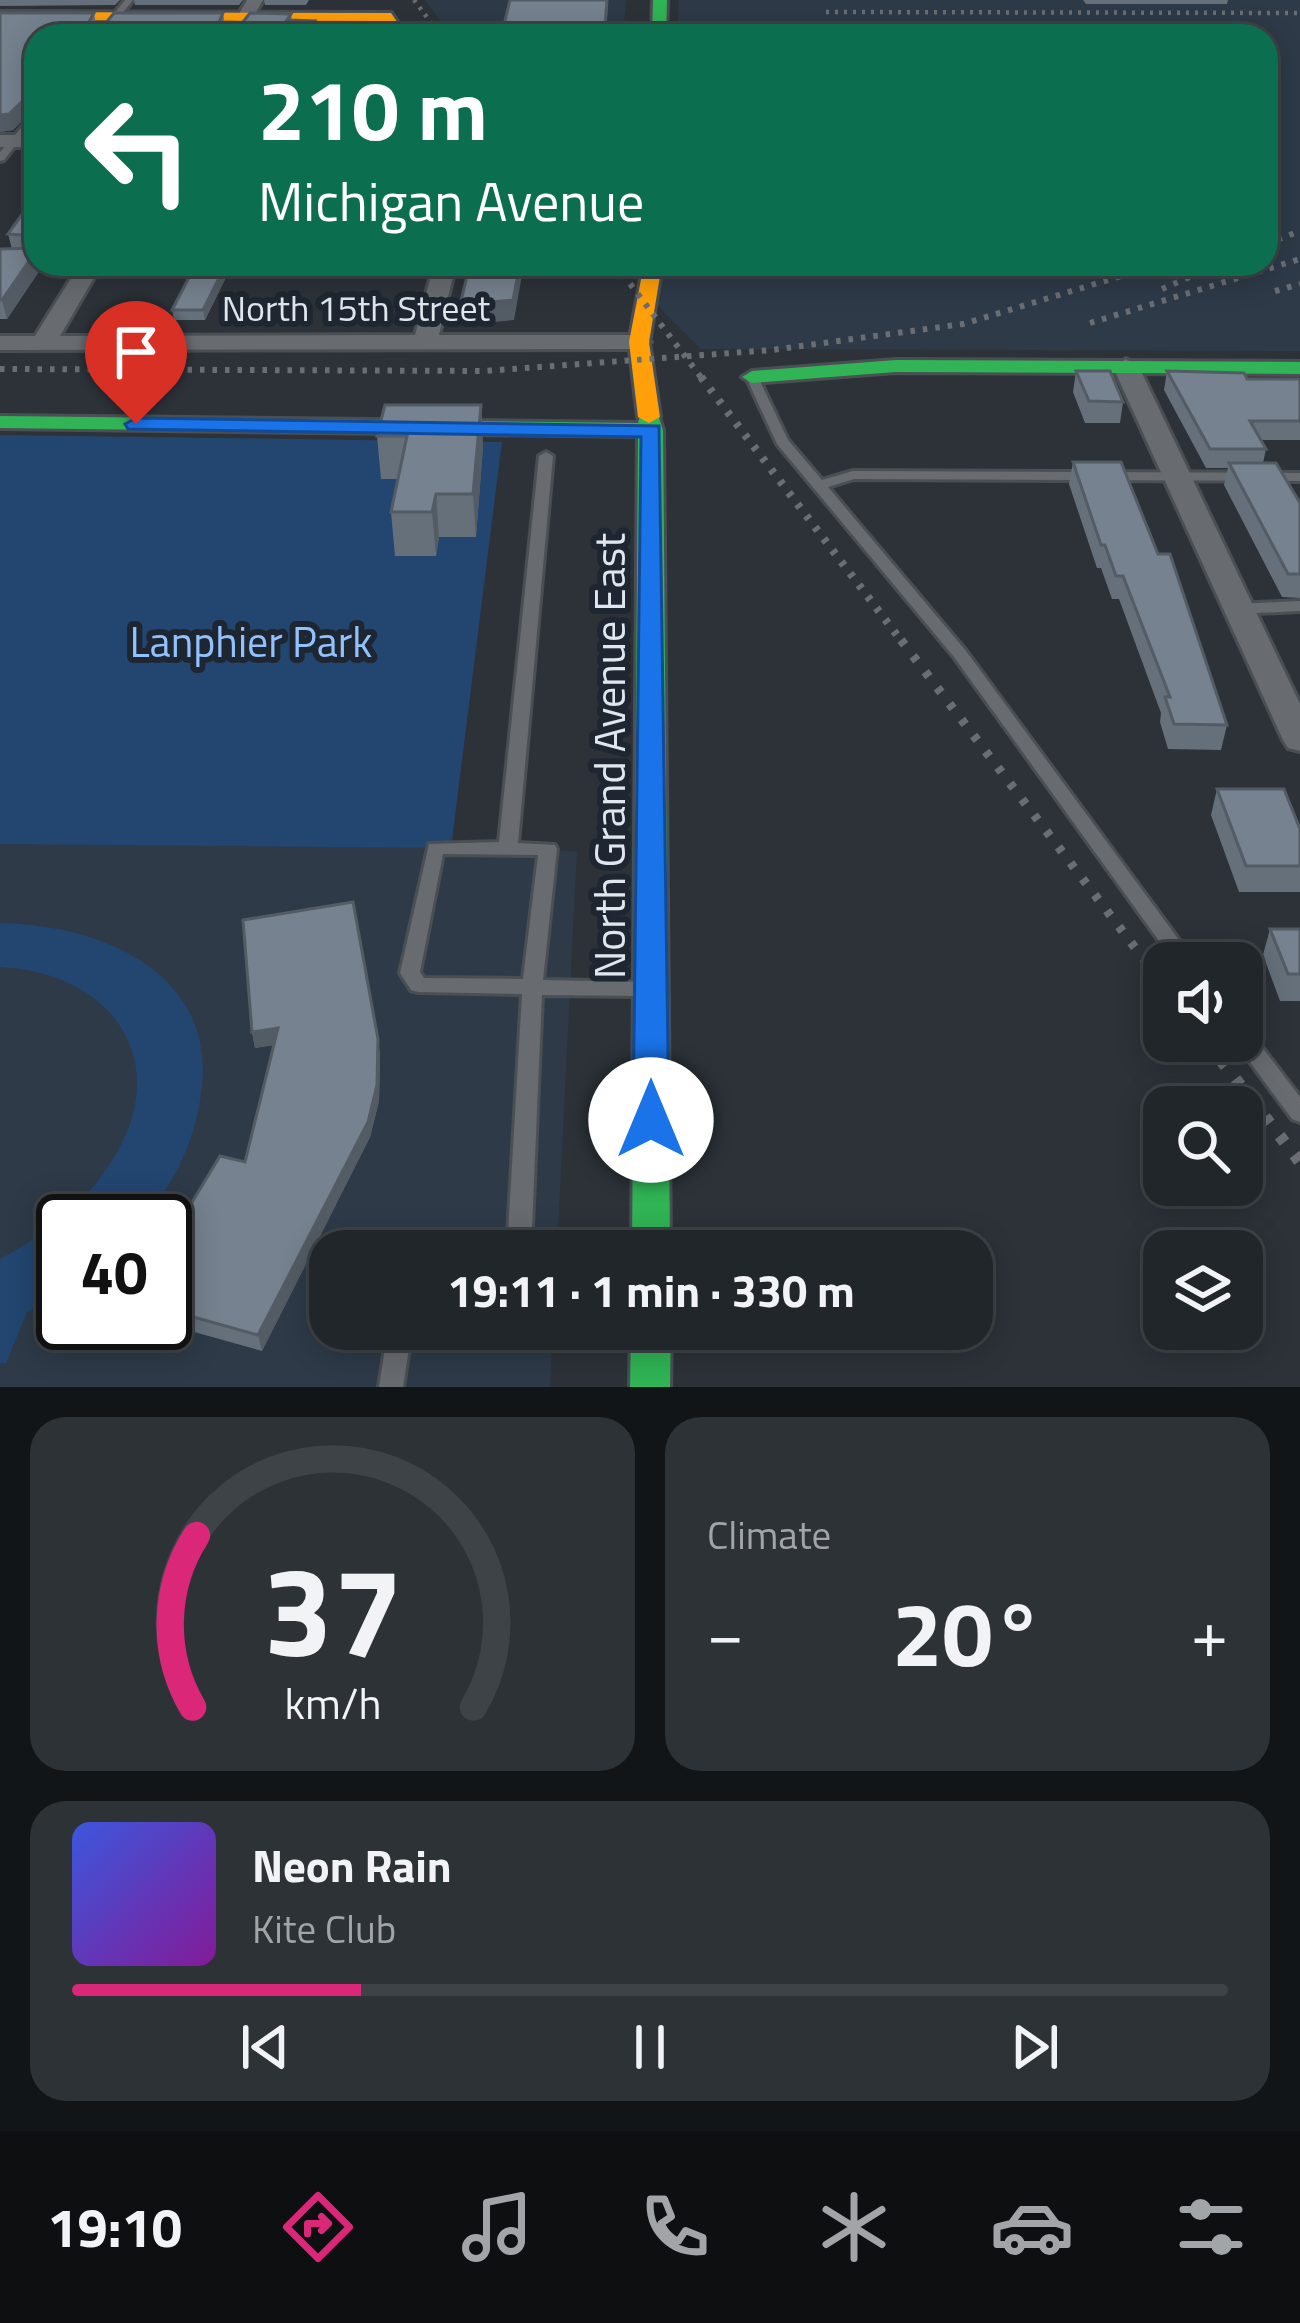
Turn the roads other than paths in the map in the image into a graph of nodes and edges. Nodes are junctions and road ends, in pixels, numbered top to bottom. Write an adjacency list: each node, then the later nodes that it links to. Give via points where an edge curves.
1 (0, 16): 2 (street)
2 (115, 17): 3 (street)
3 (245, 17): 4 (street)
4 (384, 21)
5 (17, 141): 6 (lane)
6 (0, 158)
7 (84, 276): 12 (street)
8 (442, 276): 13 (street)
9 (651, 276): 10 (street, North Grand Avenue East)
10 (640, 342): 13 (street, North 15th Street); 18 (street, North Grand Avenue East)
11 (0, 343): 12 (street, North 15th Street)
12 (43, 343): 13 (street, North 15th Street)
13 (425, 344)
14 (1126, 367): 15 (street); 16 (street, via 896,366); 20 (street)
15 (1300, 368)
16 (752, 377): 22 (lane, via 770,422)
17 (0, 422): 18 (street)
18 (652, 430): 29 (street, North Grand Avenue East)
19 (546, 456): 26 (lane)
20 (1175, 476): 21 (lane); 22 (lane, via 853,476); 24 (street)
21 (1300, 478)
22 (817, 486): 27 (lane, via 960,654)
23 (1300, 606): 24 (lane)
24 (1236, 609): 25 (street)
25 (1300, 740)
26 (508, 849): 28 (lane, via 548,849); 28 (lane, via 435,848 410,973 418,985)
27 (1171, 942)
28 (532, 987): 29 (lane); 32 (lane)
29 (651, 989): 33 (street, North Grand Avenue East)
30 (1262, 1062): 31 (lane)
31 (1300, 1113)
32 (520, 1230)
33 (651, 1230)
34 (397, 1350): 36 (lane)
35 (650, 1350): 37 (street)
36 (391, 1387)
37 (650, 1387)

